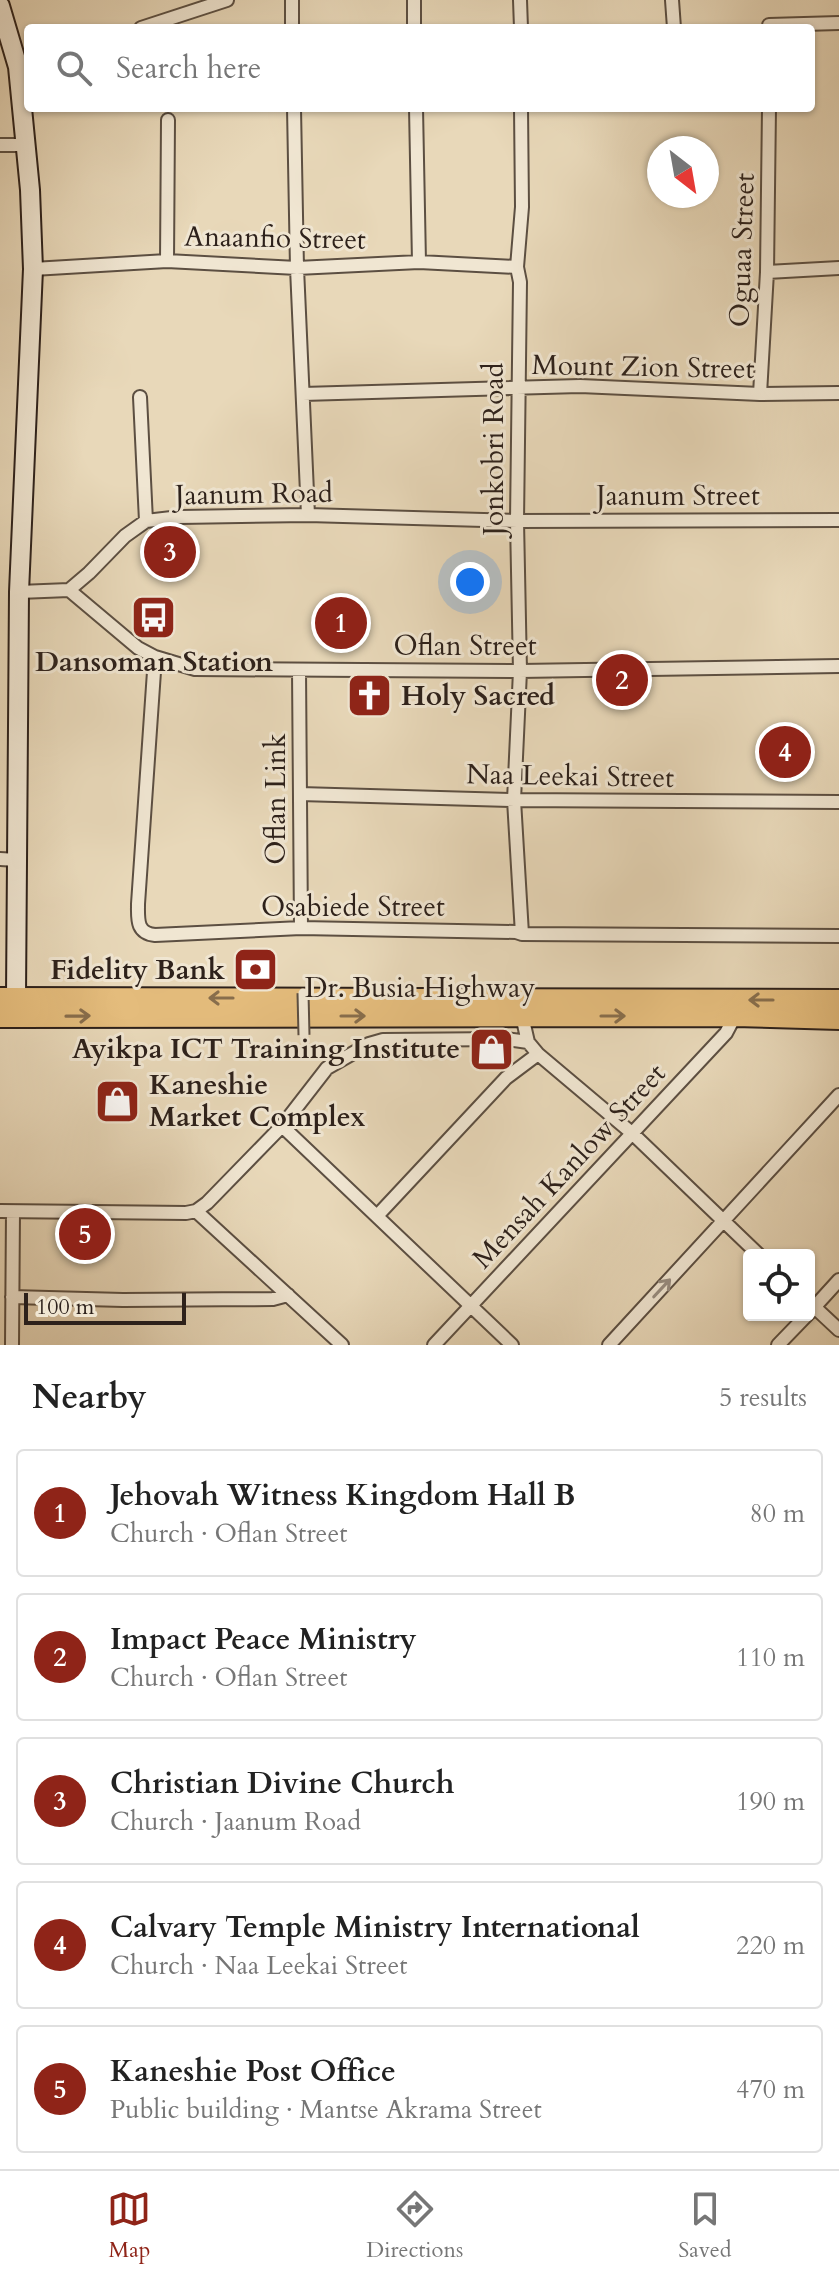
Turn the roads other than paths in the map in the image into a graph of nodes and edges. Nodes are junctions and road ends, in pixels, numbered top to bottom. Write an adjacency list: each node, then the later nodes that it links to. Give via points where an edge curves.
1 (227, 0): 8 (street)
2 (292, 0): 9 (street)
3 (414, 0): 10 (street)
4 (520, 0): 11 (street)
5 (672, 0): 12 (street)
6 (0, 6): 14 (main road)
7 (839, 23): 13 (street)
8 (153, 24)
9 (292, 24)
10 (414, 24)
11 (521, 24)
12 (674, 24)
13 (804, 24)
14 (23, 66): 15 (main road)
15 (24, 106)
16 (24, 112): 23 (main road)
17 (294, 112): 27 (street)
18 (416, 112): 25 (street)
19 (521, 112): 26 (street, Jonkobri Road)
20 (769, 112): 30 (street, Oguaa Street)
21 (168, 120): 24 (street)
22 (0, 145): 23 (street)
23 (25, 145): 29 (main road)
24 (167, 261): 27 (street, Anaanfio Street); 29 (street, Anaanfio Street)
25 (419, 262): 26 (street, Anaanfio Street); 27 (street, Anaanfio Street)
26 (517, 267): 31 (street, Jonkobri Road)
27 (297, 268): 33 (street)
28 (839, 268): 30 (street)
29 (33, 269): 41 (main road)
30 (767, 272): 34 (street, Oguaa Street)
31 (518, 388): 33 (street, Mount Zion Street); 34 (street, Mount Zion Street); 39 (street, Jonkobri Road)
32 (839, 393): 34 (street, Mount Zion Street)
33 (303, 394): 36 (street)
34 (760, 394)
35 (140, 397): 38 (street)
36 (308, 515): 38 (street, Jaanum Road); 39 (street, Jaanum Road)
37 (839, 520): 39 (street, Jaanum Street)
38 (146, 521): 40 (street, Jaanum Road)
39 (517, 521): 45 (street, Jonkobri Road)
40 (69, 590): 41 (street); 42 (street, Oflan Street)
41 (19, 592): 49 (main road, via 20,688)
42 (155, 657): 44 (street, Oflan Street, via 195,669); 50 (street, Osabiede Street, via 140,928 155,935)
43 (839, 666): 45 (street, Oflan Street)
44 (299, 670): 45 (street, Oflan Street); 46 (street, Oflan Link)
45 (520, 671): 47 (street, Jonkobri Road)
46 (300, 794): 47 (street, Naa Leekai Street); 50 (street, Oflan Link)
47 (514, 800): 48 (street, Naa Leekai Street); 51 (street, Jonkobri Road)
48 (839, 802)
49 (8, 860): 54 (main road)
50 (301, 928): 51 (street, Osabiede Street)
51 (522, 934): 52 (street, Osabiede Street)
52 (839, 936)
53 (303, 993): 60 (street, bridge)
54 (8, 998): 55 (highway, Dr. Busia Highway, one-way to 54)
55 (839, 1000)
56 (522, 1016): 57 (highway, Dr. Busia Highway, one-way to 57); 58 (highway, Dr. Busia Highway, one-way to 56); 61 (street)
57 (735, 1016): 59 (highway, Dr. Busia Highway); 65 (street, Mensah Kanlow Street, via 726,1033)
58 (0, 1017)
59 (839, 1019)
60 (304, 1035)
61 (528, 1042): 62 (street); 64 (street, via 369,1044 327,1068)
62 (538, 1054): 65 (street); 68 (street, via 506,1078)
63 (839, 1095): 69 (street)
64 (282, 1126): 67 (street); 68 (street)
65 (633, 1134): 69 (street); 75 (street, Mensah Kanlow Street)
66 (7, 1211): 67 (street); 73 (street)
67 (196, 1211): 72 (street)
68 (377, 1216): 75 (street)
69 (723, 1221): 70 (street); 83 (street, one-way to 69)
70 (753, 1249)
71 (839, 1280): 74 (street)
72 (288, 1295): 73 (street); 80 (street)
73 (12, 1297): 79 (street)
74 (815, 1304)
75 (471, 1307): 81 (street, Mensah Kanlow Street); 82 (street)
76 (815, 1313): 78 (street)
77 (799, 1321): 84 (street)
78 (839, 1330)
79 (12, 1345)
80 (342, 1345)
81 (434, 1345)
82 (512, 1345)
83 (609, 1345)
84 (778, 1345)

